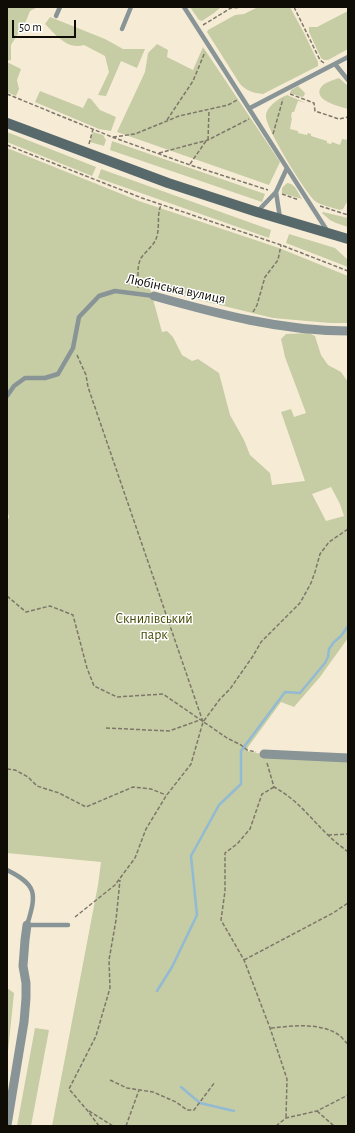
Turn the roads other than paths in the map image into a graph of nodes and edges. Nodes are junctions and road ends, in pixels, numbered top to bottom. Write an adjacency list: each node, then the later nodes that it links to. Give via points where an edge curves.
1 (60, 7): 4 (lane)
2 (131, 7): 5 (lane)
3 (184, 7): 9 (lane)
4 (56, 16)
5 (122, 29)
6 (348, 57): 7 (lane)
7 (335, 64): 8 (lane); 9 (lane)
8 (348, 80)
9 (250, 108): 11 (lane)
10 (7, 123): 13 (main road, via 168,183)
11 (287, 168): 12 (lane); 15 (lane)
12 (276, 192): 13 (lane); 14 (lane)
13 (257, 212): 14 (main road)
14 (280, 218): 15 (main road)
15 (329, 233): 16 (main road)
16 (348, 238)
17 (154, 296): 18 (street, Любінська вулиця, via 194,308 274,325 321,331); 19 (lane, Любінська вулиця, via 115,291 99,296 79,317 73,348 58,374 45,378 25,378 14,386)
18 (348, 331)
19 (7, 396)
20 (264, 754): 21 (street)
21 (348, 758)
22 (7, 870): 23 (lane, via 31,886 33,909)
23 (28, 925): 24 (lane); 25 (street, via 23,966 26,983 24,1022)
24 (68, 925)
25 (7, 1125)

